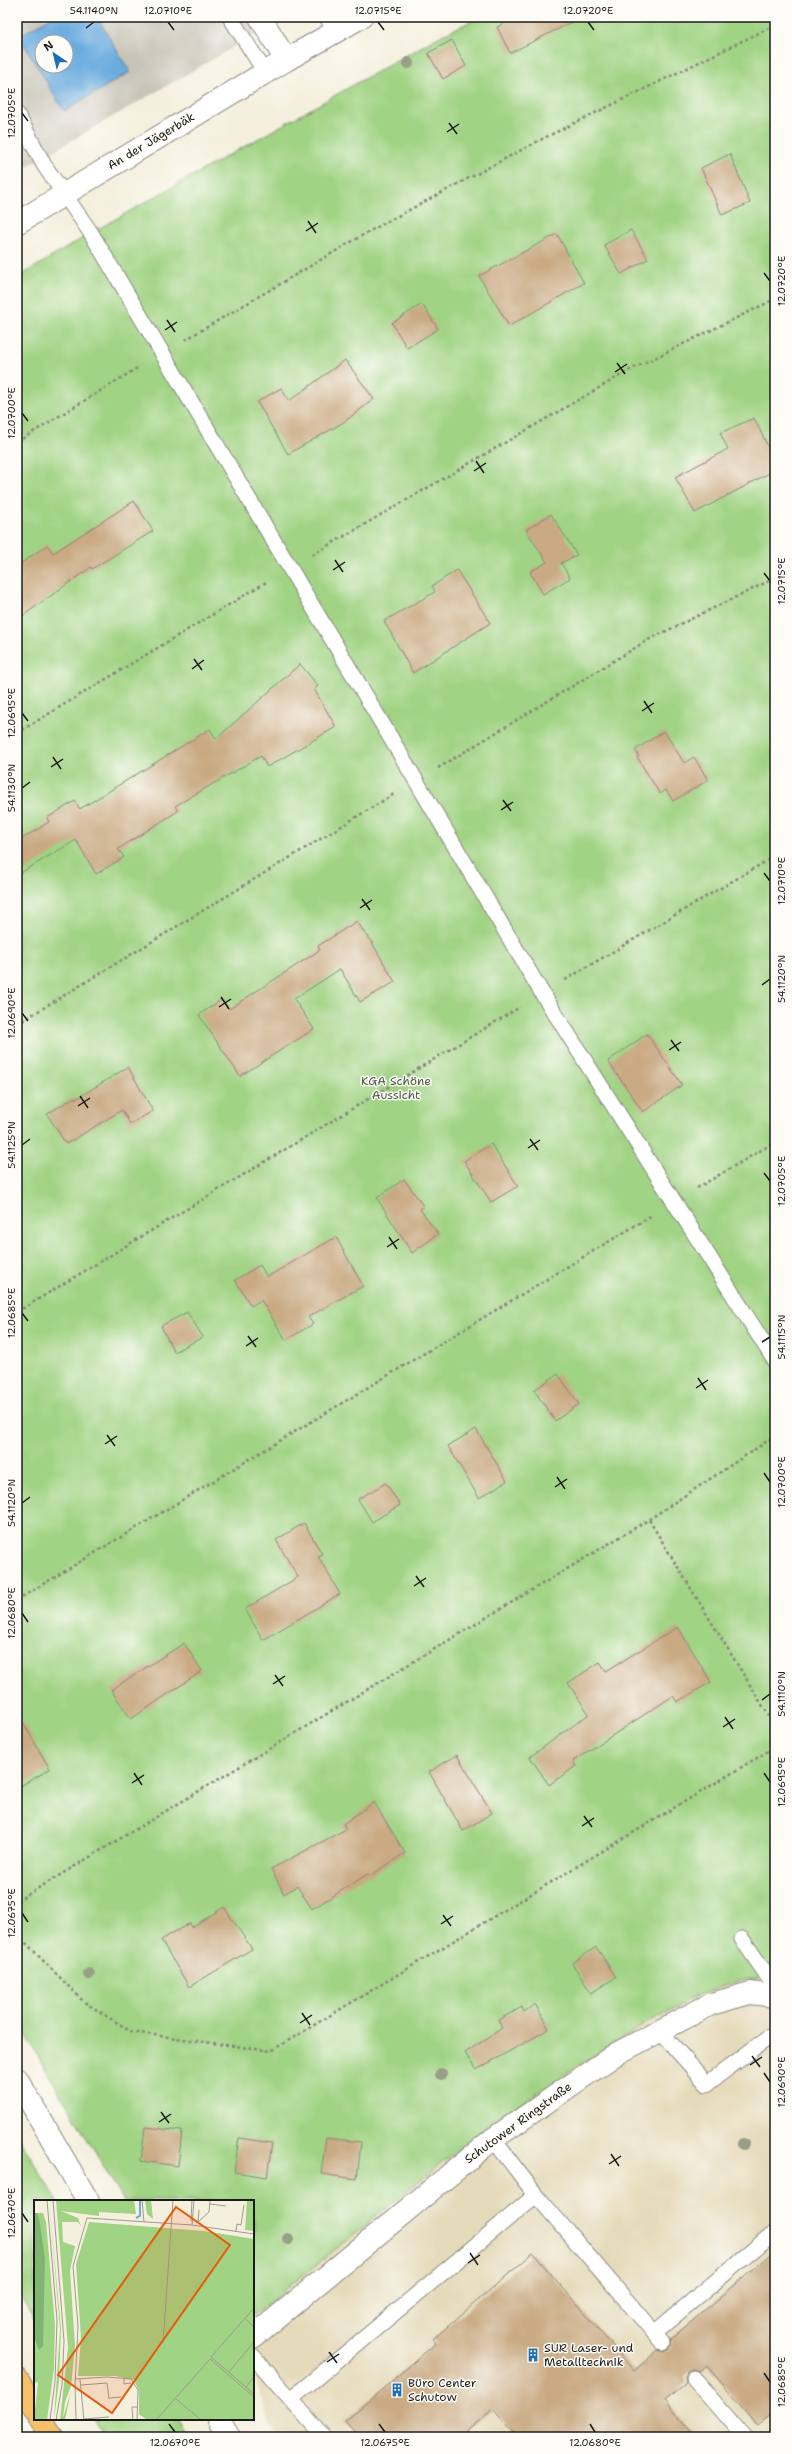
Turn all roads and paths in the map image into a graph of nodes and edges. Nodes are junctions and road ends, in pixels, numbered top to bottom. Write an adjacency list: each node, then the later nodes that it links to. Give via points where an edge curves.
1 (230, 17): 7 (lane)
2 (260, 17): 6 (street)
3 (361, 17): 4 (street, An der Jägerbäk)
4 (331, 24): 6 (street, An der Jägerbäk)
5 (775, 24): 12 (path, via 542,139 375,228)
6 (286, 60): 7 (street, An der Jägerbäk)
7 (265, 72): 9 (street, An der Jägerbäk)
8 (17, 114): 9 (lane, via 44,165)
9 (64, 193): 10 (street, An der Jägerbäk); 12 (lane, via 91,233)
10 (17, 222)
11 (775, 299): 14 (path, via 628,371)
12 (162, 354): 13 (path); 14 (lane)
13 (17, 442)
14 (289, 568): 15 (path); 17 (lane)
15 (17, 733)
16 (775, 856): 17 (path)
17 (542, 993): 19 (lane); 20 (path)
18 (775, 1142): 19 (path)
19 (674, 1202): 21 (lane); 24 (path)
20 (17, 1312)
21 (775, 1360)
22 (775, 1436): 23 (path)
23 (648, 1520): 25 (path); 27 (path)
24 (17, 1600)
25 (775, 1726)
26 (775, 1747): 28 (path, via 271,2051 132,2032 84,2002)
27 (17, 1901)
28 (17, 1934)
29 (742, 1939): 30 (lane)
30 (775, 1987)
31 (775, 1996): 32 (street, Schutower Ringstraße, via 750,1993 711,2004)
32 (659, 2030): 33 (lane, via 707,2084); 35 (street, Schutower Ringstraße, via 616,2054)
33 (770, 2037)
34 (17, 2079): 37 (street)
35 (493, 2138): 36 (lane); 39 (street, Schutower Ringstraße)
36 (536, 2195): 38 (lane, via 658,2338); 43 (lane)
37 (87, 2200)
38 (771, 2235)
39 (254, 2336)
40 (254, 2357): 43 (lane)
41 (17, 2379): 44 (highway)
42 (694, 2379): 50 (lane)
43 (291, 2399): 49 (lane)
44 (34, 2407)
45 (42, 2420): 47 (highway)
46 (219, 2420): 48 (street)
47 (52, 2437)
48 (229, 2437)
49 (324, 2437)
50 (744, 2437)

